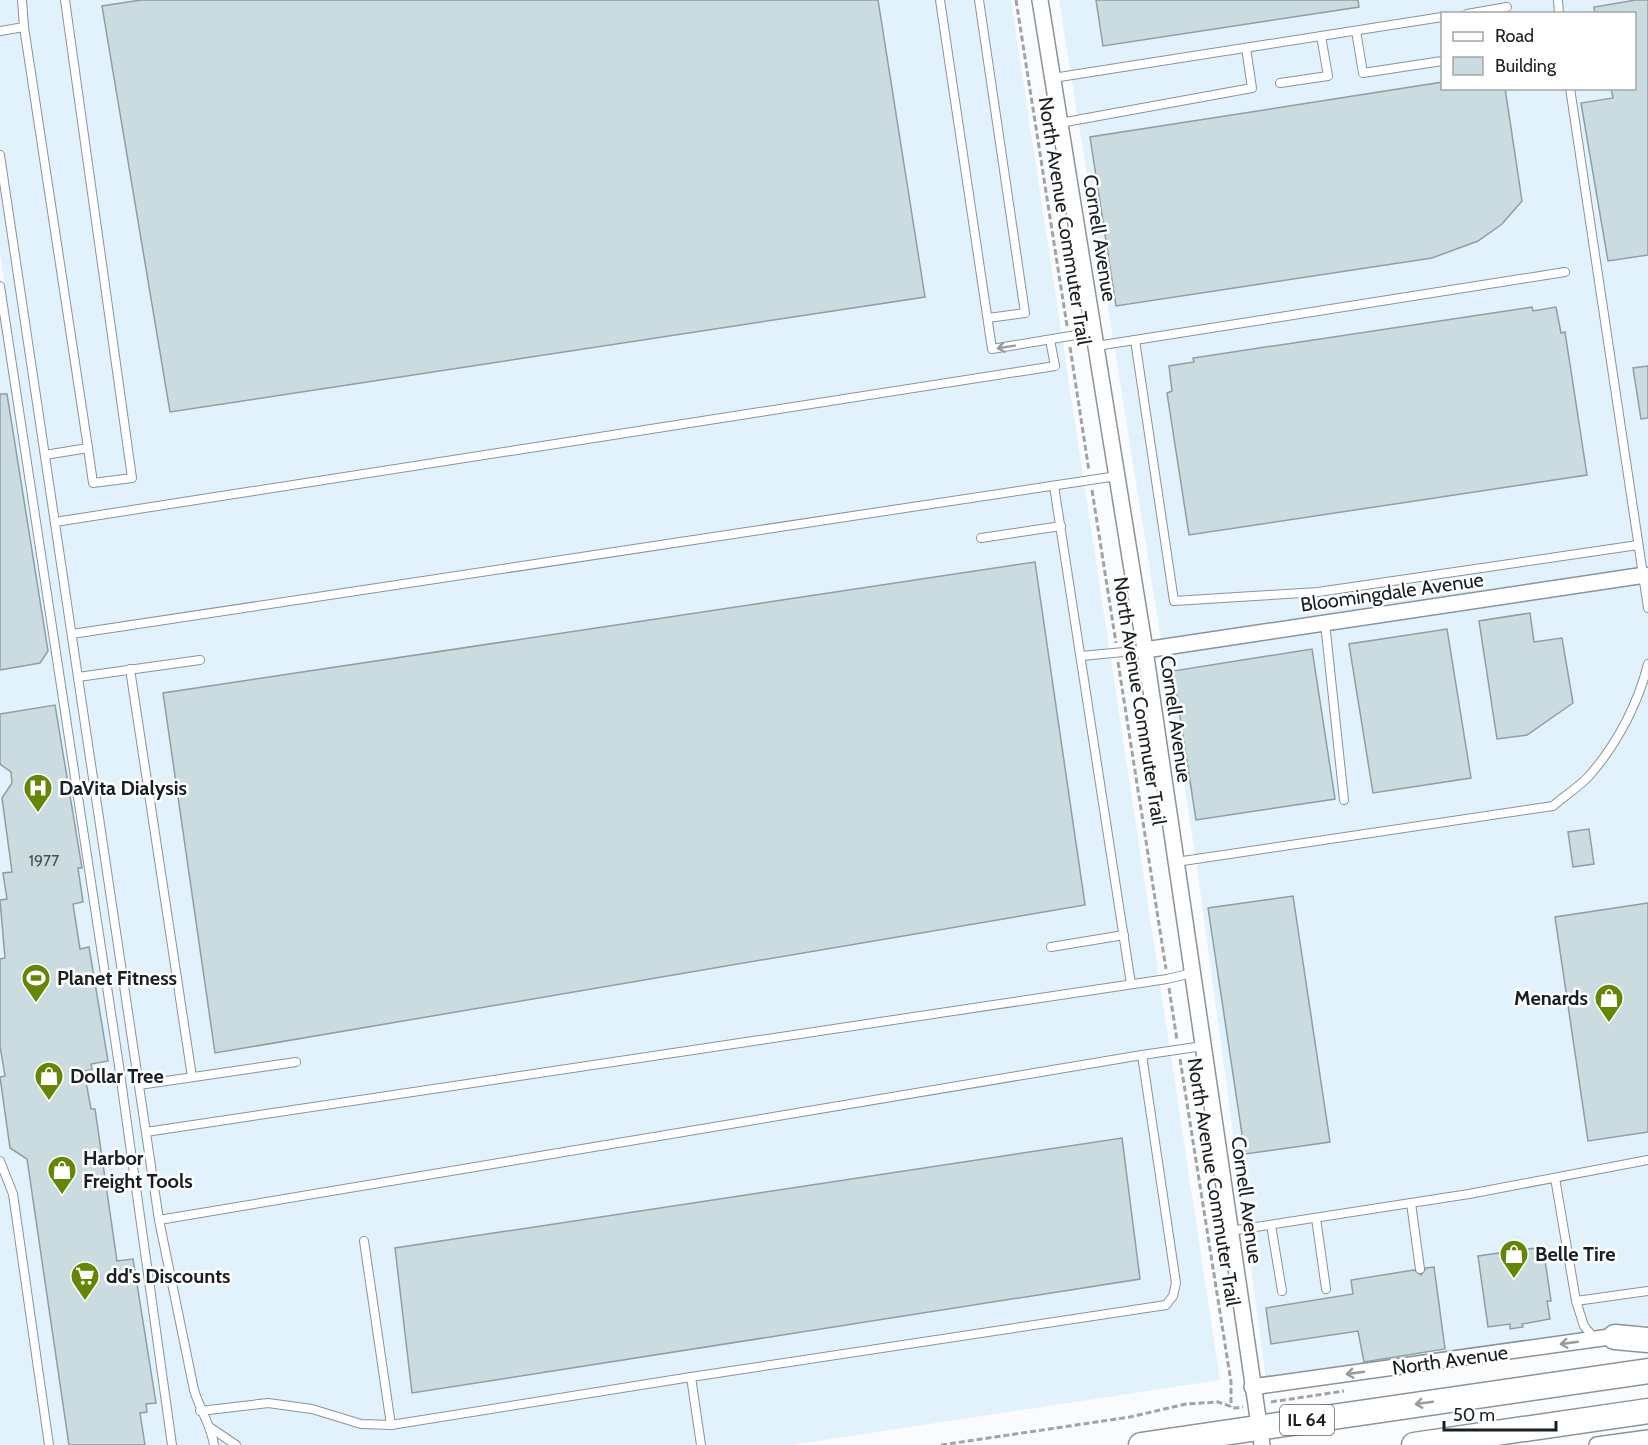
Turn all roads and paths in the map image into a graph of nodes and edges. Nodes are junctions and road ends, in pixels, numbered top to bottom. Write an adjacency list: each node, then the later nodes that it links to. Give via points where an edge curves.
1 (22, 0): 10 (lane)
2 (65, 0): 30 (lane, via 132,478 93,483)
3 (940, 0): 24 (lane)
4 (979, 0): 24 (lane, via 1025,313)
5 (1016, 0): 25 (path, North Avenue Commuter Trail)
6 (1044, 1): 16 (street, Cornell Avenue)
7 (1507, 7): 8 (lane)
8 (1478, 12)
9 (1441, 17): 12 (lane)
10 (24, 27): 11 (lane); 30 (lane)
11 (0, 31)
12 (1356, 31): 13 (lane); 15 (lane, via 1363,73)
13 (1321, 36): 14 (lane); 17 (lane, via 1328,76)
14 (1246, 48): 16 (lane); 19 (lane, via 1252,88)
15 (1441, 61)
16 (1053, 78): 19 (street, Cornell Avenue)
17 (1280, 84)
18 (1570, 90): 38 (lane)
19 (1060, 123): 26 (street, Cornell Avenue)
20 (0, 155): 31 (lane)
21 (1566, 272): 28 (lane)
22 (0, 286): 23 (lane)
23 (2, 307): 29 (lane)
24 (988, 318): 27 (lane, one-way to 24, via 992,349)
25 (1068, 336): 26 (lane); 27 (lane); 33 (path, North Avenue Commuter Trail)
26 (1095, 339): 28 (lane); 32 (street, Cornell Avenue)
27 (1050, 340): 35 (lane, via 1055,366)
28 (1135, 340): 38 (lane, via 1174,601 1318,592)
29 (4, 342): 93 (lane, via 118,1059)
30 (88, 448): 31 (lane)
31 (45, 455): 35 (lane)
32 (1117, 476): 33 (lane); 43 (street, Cornell Avenue)
33 (1090, 480): 34 (lane); 44 (path, North Avenue Commuter Trail)
34 (1054, 486): 36 (lane); 42 (lane)
35 (55, 522): 42 (lane)
36 (1060, 526): 37 (lane); 45 (lane)
37 (981, 538)
38 (1638, 545): 39 (lane)
39 (1645, 575): 40 (lane); 41 (street, Bloomingdale Avenue)
40 (1648, 608)
41 (1324, 623): 43 (street, Bloomingdale Avenue); 50 (lane)
42 (72, 634): 49 (lane)
43 (1145, 650): 44 (lane); 51 (street, Cornell Avenue)
44 (1117, 652): 45 (lane); 55 (path, North Avenue Commuter Trail)
45 (1081, 656): 52 (lane)
46 (200, 660): 48 (lane)
47 (1648, 664): 51 (lane, via 1621,730 1588,777 1553,806)
48 (130, 669): 49 (lane); 61 (lane)
49 (78, 677): 62 (lane)
50 (1344, 800)
51 (1176, 862): 54 (street, Cornell Avenue)
52 (1124, 935): 53 (lane); 56 (lane)
53 (1051, 947)
54 (1192, 973): 55 (lane); 57 (street, Cornell Avenue)
55 (1167, 979): 56 (lane); 58 (path, North Avenue Commuter Trail)
56 (1131, 984): 63 (lane)
57 (1203, 1046): 58 (lane); 71 (street, Cornell Avenue)
58 (1178, 1050): 59 (lane); 97 (path, North Avenue Commuter Trail, via 1233,1408 1218,1402 1186,1404 1130,1417)
59 (1142, 1055): 69 (lane); 82 (lane, via 1176,1283 1166,1305)
60 (296, 1062): 61 (lane)
61 (192, 1077): 62 (lane)
62 (139, 1084): 63 (lane)
63 (146, 1132): 69 (lane)
64 (1648, 1160): 66 (lane)
65 (0, 1163): 92 (lane, via 13,1194)
66 (1555, 1178): 67 (lane); 77 (lane)
67 (1411, 1203): 68 (lane); 73 (lane)
68 (1316, 1218): 70 (lane); 74 (lane)
69 (159, 1220): 84 (lane)
70 (1272, 1224): 71 (lane); 76 (lane)
71 (1230, 1231): 83 (street, Cornell Avenue)
72 (364, 1241): 88 (lane)
73 (1420, 1269)
74 (1326, 1289)
75 (1648, 1291): 77 (lane)
76 (1282, 1292)
77 (1576, 1301): 79 (lane, via 1584,1326)
78 (1648, 1332): 79 (street, North Avenue)
79 (1606, 1338): 80 (main road); 83 (street, North Avenue, one-way to 83)
80 (1648, 1340)
81 (1648, 1371): 90 (main road, North Avenue / IL 64, one-way to 90)
82 (692, 1377): 88 (lane); 96 (lane)
83 (1252, 1387): 90 (street, Cornell Avenue)
84 (200, 1411): 88 (lane, via 268,1403 312,1409 362,1424); 89 (lane)
85 (1648, 1411): 86 (main road)
86 (1617, 1416): 87 (main road); 99 (main road)
87 (1648, 1422)
88 (391, 1425)
89 (211, 1428): 94 (lane); 95 (lane)
90 (1260, 1436): 98 (main road, North Avenue / IL 64)
91 (1648, 1438): 100 (street)
92 (49, 1445)
93 (172, 1445)
94 (214, 1445)
95 (236, 1445)
96 (701, 1445)
97 (940, 1445)
98 (1141, 1445)
99 (1414, 1445)
100 (1597, 1445)

